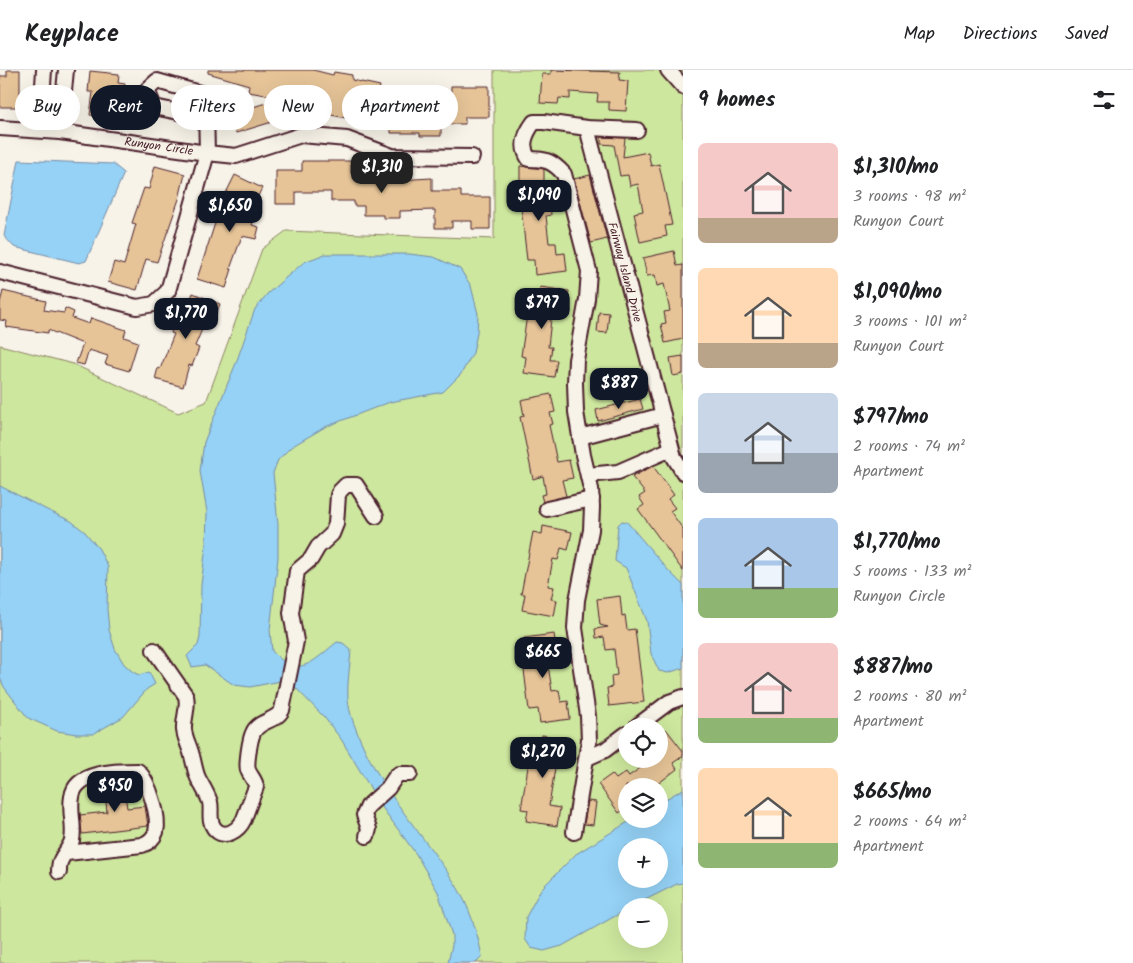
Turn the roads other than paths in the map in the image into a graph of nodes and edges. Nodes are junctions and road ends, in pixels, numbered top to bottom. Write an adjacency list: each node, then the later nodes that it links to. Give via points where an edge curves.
1 (44, 70): 4 (street)
2 (66, 70): 12 (street)
3 (668, 70): 5 (street)
4 (43, 85)
5 (683, 87)
6 (0, 128): 8 (street, Runyon Circle)
7 (587, 128): 11 (street); 16 (street, Fairway Island Drive); 17 (street, via 534,122 524,140 524,152 529,159 543,159 555,164 564,174 589,271 576,360 576,412)
8 (15, 129)
9 (40, 130): 12 (street, Runyon Circle)
10 (207, 130): 13 (street)
11 (637, 130)
12 (60, 132): 13 (street, Runyon Circle)
13 (208, 154): 14 (street, via 236,156 300,135 347,139 392,156); 15 (street, Runyon Circle, via 168,291 154,304 137,307)
14 (472, 157)
15 (0, 272)
16 (663, 415): 17 (street); 18 (street, Fairway Island Drive)
17 (580, 437): 20 (street)
18 (672, 449): 19 (street, Fairway Island Drive); 20 (street, via 618,472)
19 (683, 472)
20 (588, 474): 21 (street)
21 (592, 499): 22 (street); 28 (street, via 591,530 575,628 588,716)
22 (547, 509)
23 (376, 516): 24 (street, via 356,485 346,485 337,501 332,534 297,571 291,614 296,640 287,685 279,715 253,732 246,765 256,786 245,817 234,832 223,833 214,828 209,799 195,770 186,736 186,696)
24 (154, 650)
25 (683, 697): 26 (street, via 668,702)
26 (647, 718)
27 (618, 740): 28 (street)
28 (587, 758): 30 (street)
29 (410, 774): 31 (street, via 396,776 365,810 369,829)
30 (574, 832)
31 (367, 836)
32 (67, 853): 32 (street, via 74,828 72,797 75,788 84,779 101,774 138,771 150,790 156,821 156,832 150,842 142,846); 33 (street, via 60,861)
33 (59, 872)

